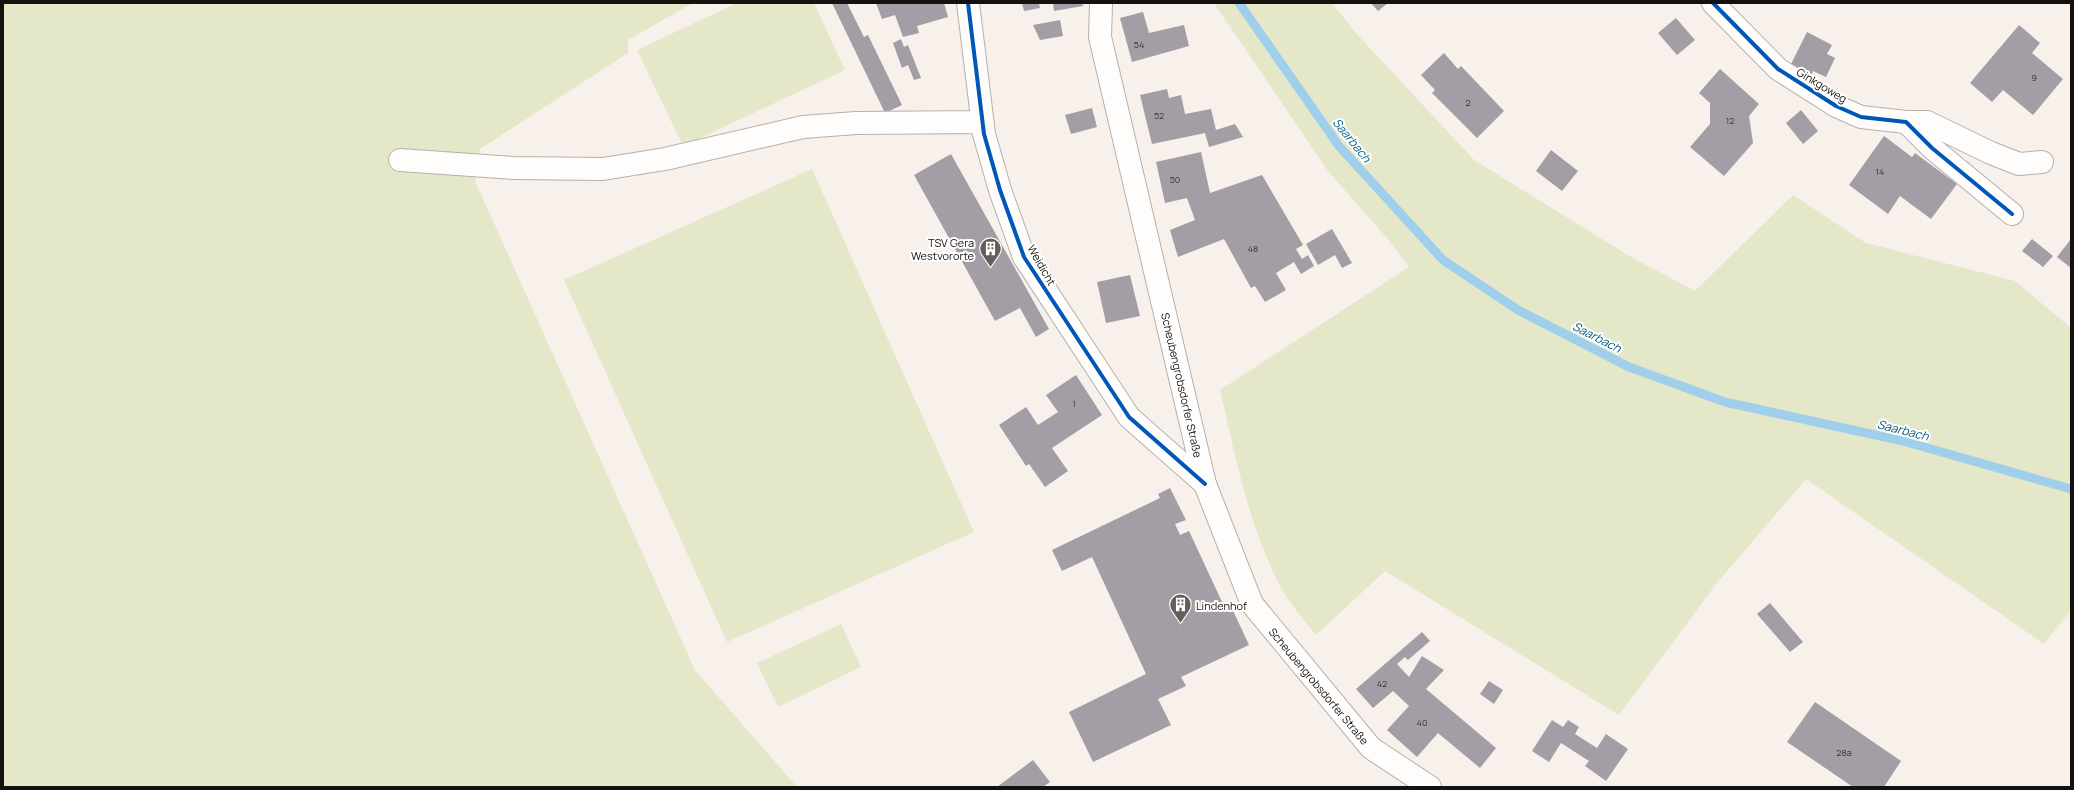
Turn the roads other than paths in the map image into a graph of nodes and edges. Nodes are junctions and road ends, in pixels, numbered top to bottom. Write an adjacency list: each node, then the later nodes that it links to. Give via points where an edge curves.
1 (968, 3): 4 (street, Weidicht)
2 (1101, 3): 9 (street, Scheubengrobsdorfer Straße, via 1100,37)
3 (1713, 3): 5 (street, Ginkgoweg, via 1778,69 1836,106 1861,117)
4 (982, 122): 6 (street, via 856,123 803,127 665,159 603,168 513,168); 9 (street, Weidicht, via 1000,190 1024,257 1129,417)
5 (1906, 122): 7 (street, Ginkgoweg, via 1927,122 2020,164); 8 (street, via 1932,148)
6 (400, 160)
7 (2042, 162)
8 (2012, 214)
9 (1205, 484): 10 (street, Scheubengrobsdorfer Straße, via 1252,604 1370,748)
10 (1430, 787)

